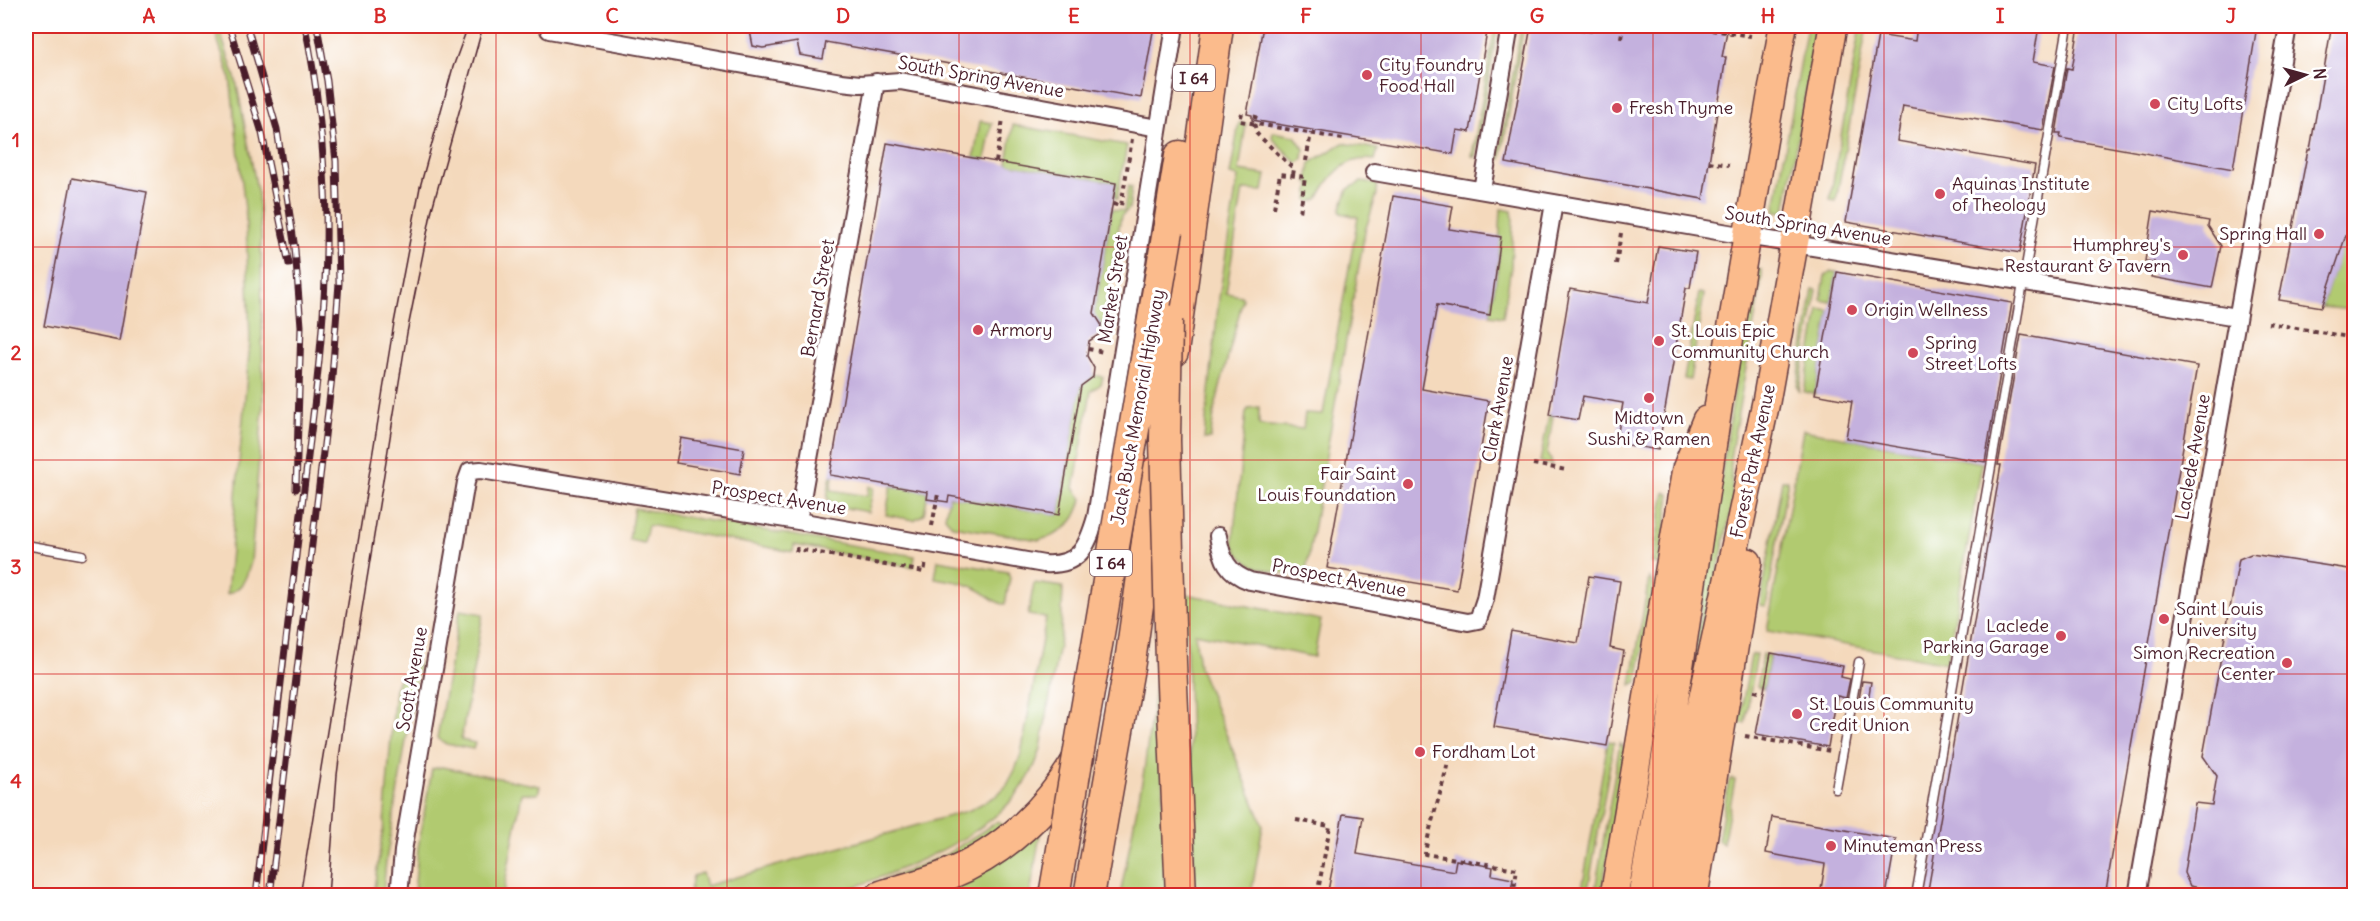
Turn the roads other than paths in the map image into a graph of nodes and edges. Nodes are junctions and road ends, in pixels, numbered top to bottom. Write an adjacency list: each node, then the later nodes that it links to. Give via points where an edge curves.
1 (1174, 26): 11 (street, Market Street)
2 (1202, 26): 15 (highway, Jack Buck Memorial Highway / I 64)
3 (1218, 26): 29 (highway, Jack Buck Memorial Highway / I 64)
4 (1510, 26): 13 (street)
5 (1783, 26): 16 (main road)
6 (1833, 26): 17 (main road, Forest Park Avenue)
7 (2068, 26): 18 (lane)
8 (2288, 26): 19 (street, Laclede Avenue)
9 (549, 30): 10 (street, South Spring Avenue, via 841,82)
10 (876, 82): 11 (street, South Spring Avenue, via 900,81); 23 (street, Bernard Street)
11 (1158, 128): 27 (street, Market Street, via 1096,517 1090,538)
12 (1374, 172): 13 (street, South Spring Avenue)
13 (1482, 190): 14 (street, South Spring Avenue)
14 (1554, 202): 16 (street, South Spring Avenue); 28 (street, Clark Avenue)
15 (1168, 231): 34 (highway, Jack Buck Memorial Highway / I 64, bridge); 36 (highway, bridge, via 1166,440)
16 (1746, 236): 17 (street, South Spring Avenue); 20 (main road)
17 (1795, 244): 18 (street, South Spring Avenue); 21 (main road, Forest Park Avenue)
18 (2023, 281): 19 (street, South Spring Avenue); 41 (lane)
19 (2237, 317): 42 (street, Laclede Avenue)
20 (1720, 395): 37 (main road, via 1686,469); 38 (main road)
21 (1767, 402): 39 (main road, Forest Park Avenue, via 1698,720); 40 (main road, via 1737,638)
22 (470, 471): 23 (street, Prospect Avenue); 32 (street, Scott Avenue, via 412,798)
23 (798, 521): 27 (street, Prospect Avenue, via 1044,564 1067,562)
24 (1218, 536): 28 (street, Prospect Avenue, via 1221,552 1237,577)
25 (26, 545): 26 (lane)
26 (82, 555)
27 (1079, 555)
28 (1478, 621)
29 (1130, 662): 33 (highway, via 1069,774 1031,820 967,866); 35 (highway, Jack Buck Memorial Highway / I 64)
30 (1859, 662): 31 (lane)
31 (1836, 789)
32 (399, 896)
33 (881, 896)
34 (1054, 896)
35 (1089, 896)
36 (1181, 896)
37 (1614, 896)
38 (1642, 896)
39 (1667, 896)
40 (1694, 896)
41 (1916, 896)
42 (2137, 896)

